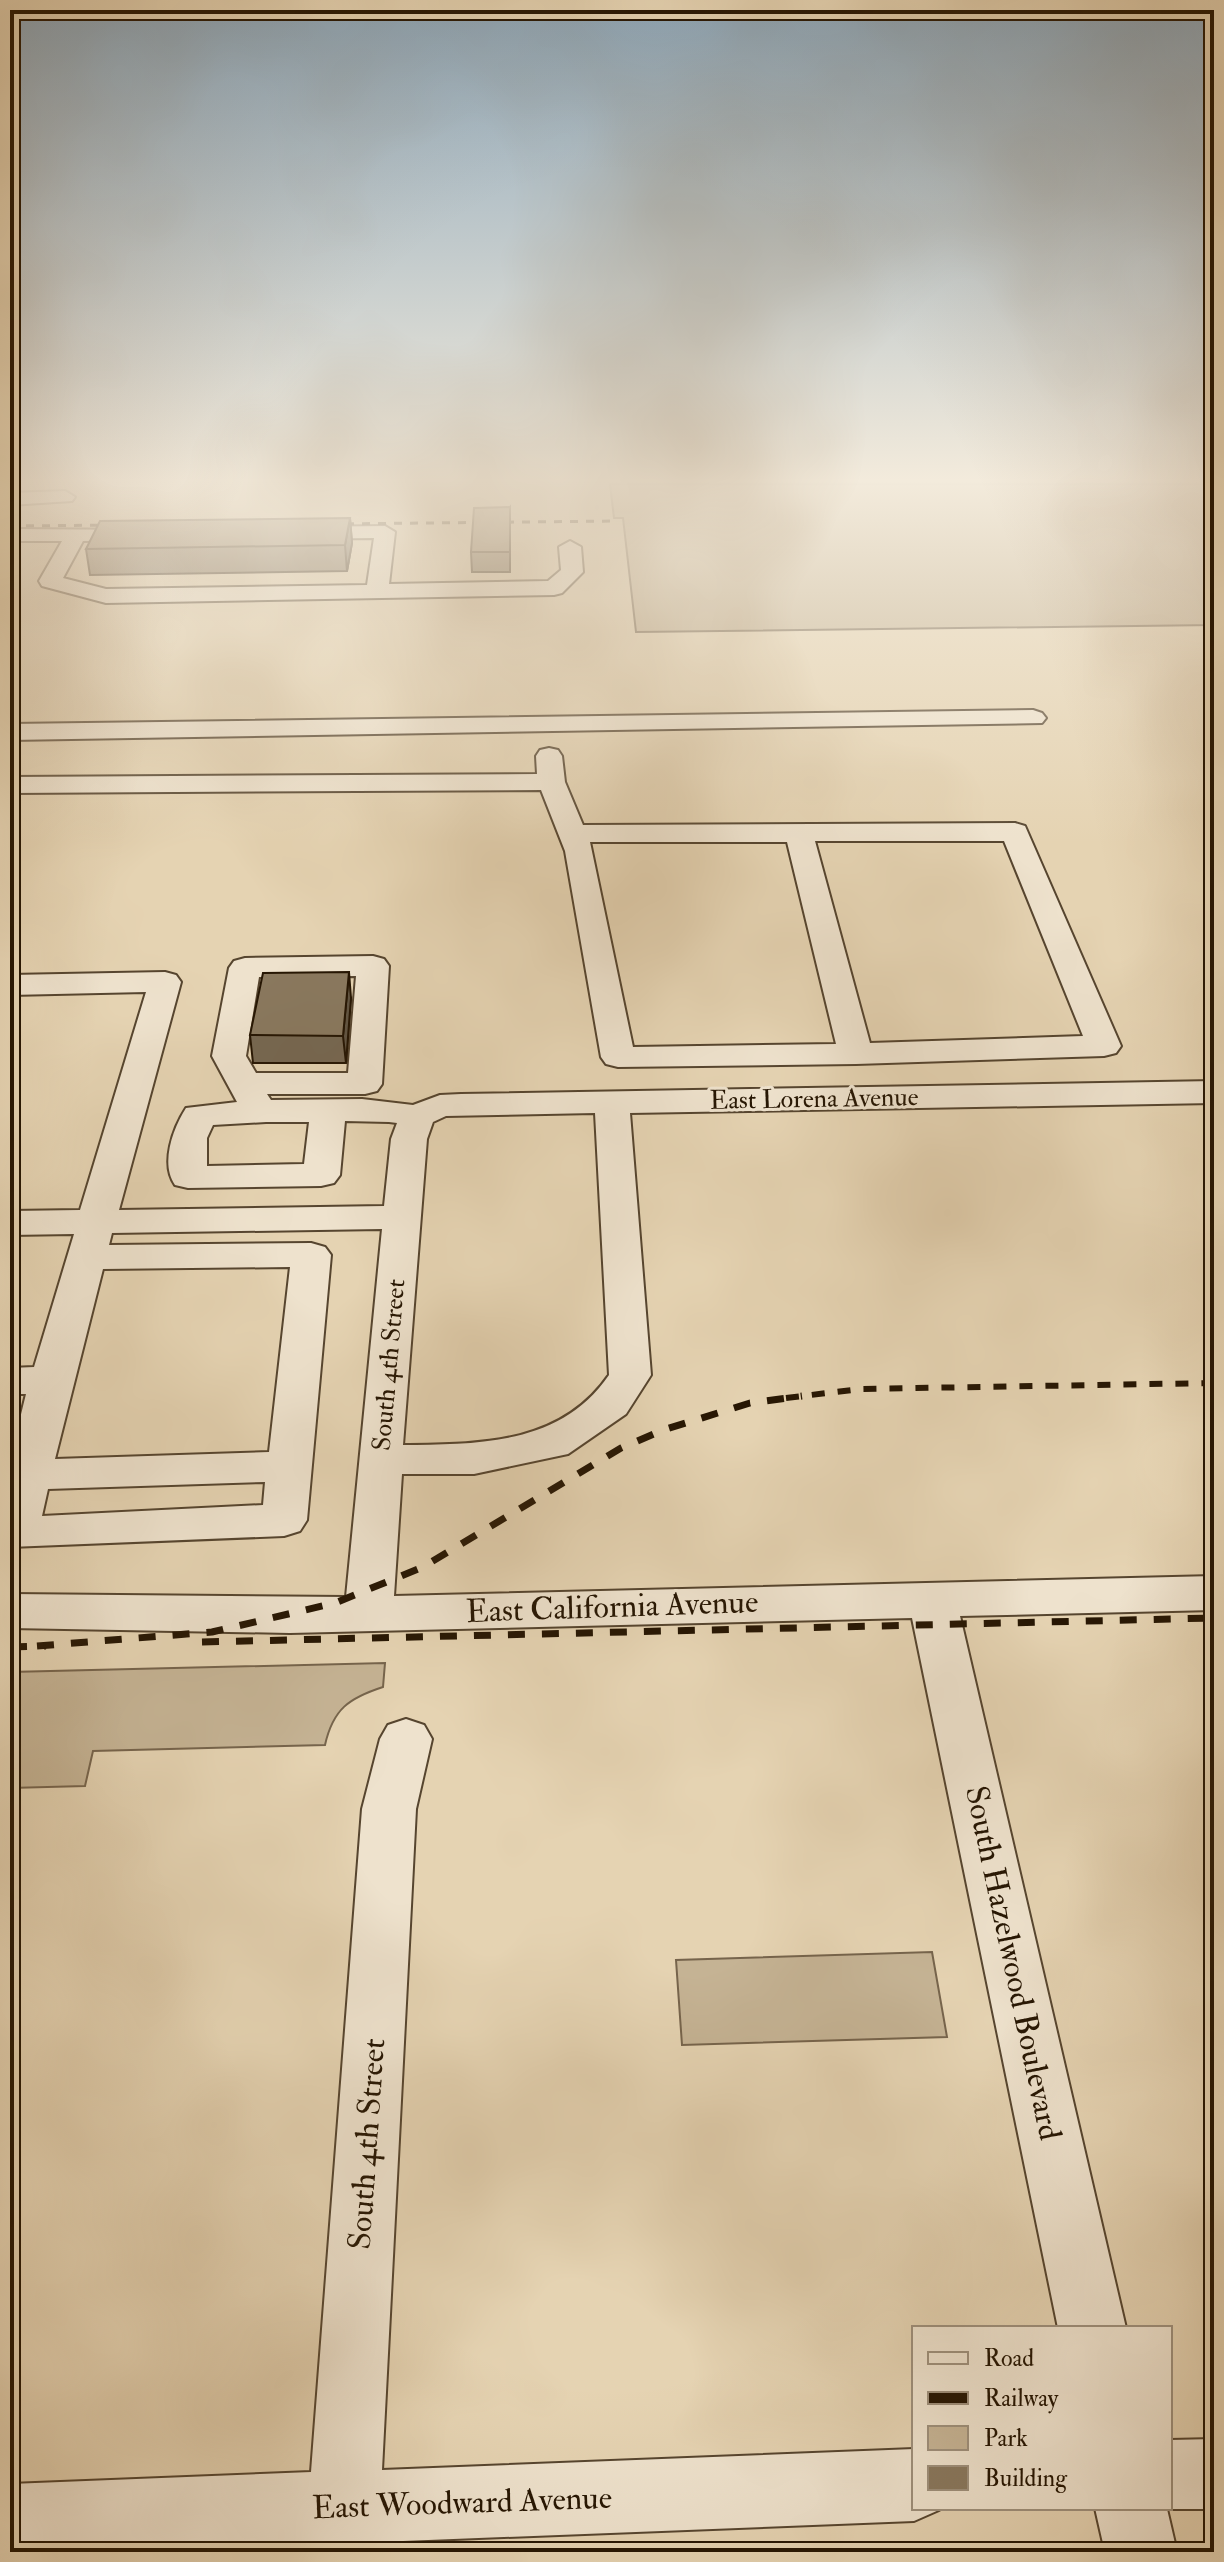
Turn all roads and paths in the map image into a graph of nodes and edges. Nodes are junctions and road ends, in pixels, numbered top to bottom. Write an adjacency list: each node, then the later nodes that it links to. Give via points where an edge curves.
1 (1033, 718): 2 (street)
2 (545, 724): 3 (street); 4 (street)
3 (10, 732)
4 (551, 782): 5 (street); 7 (street)
5 (10, 785)
6 (799, 833): 7 (street); 9 (street); 9 (street, via 1015,832 1104,1046)
7 (572, 834): 9 (street, via 618,1057)
8 (10, 985): 17 (street, via 165,982)
9 (856, 1054)
10 (1214, 1092): 12 (street, East Lorena Avenue)
11 (253, 1098): 11 (street, via 365,1084 373,966 245,968 229,1056); 13 (street); 13 (street, via 199,1116 189,1138 188,1177 321,1175)
12 (612, 1103): 14 (street, East Lorena Avenue, via 451,1106); 19 (street, via 630,1375 611,1404 552,1444 474,1459)
13 (328, 1110): 14 (street, via 388,1109)
14 (417, 1116): 15 (street, South 4th Street, via 409,1139)
15 (403, 1217): 17 (street); 19 (street, South 4th Street)
16 (10, 1223): 17 (street)
17 (91, 1239): 18 (street); 20 (street, via 311,1255)
18 (30, 1381): 21 (street)
19 (380, 1460): 25 (street, South 4th Street, via 372,1589)
20 (289, 1466): 21 (street); 21 (street, via 284,1520 15,1533)
21 (28, 1475)
22 (1214, 1593): 23 (street, East California Avenue)
23 (932, 1598): 25 (street, East California Avenue); 27 (street, South Hazelwood Boulevard)
24 (10, 1611): 25 (street, East California Avenue)
25 (365, 1614)
26 (406, 1739): 33 (street, South 4th Street, via 389,1809)
27 (1092, 2326)
28 (1214, 2474): 29 (street)
29 (1172, 2475)
30 (912, 2485): 33 (street, East Woodward Avenue)
31 (1131, 2510): 34 (street)
32 (10, 2520): 33 (street, East Woodward Avenue)
33 (342, 2530)
34 (1141, 2552)

